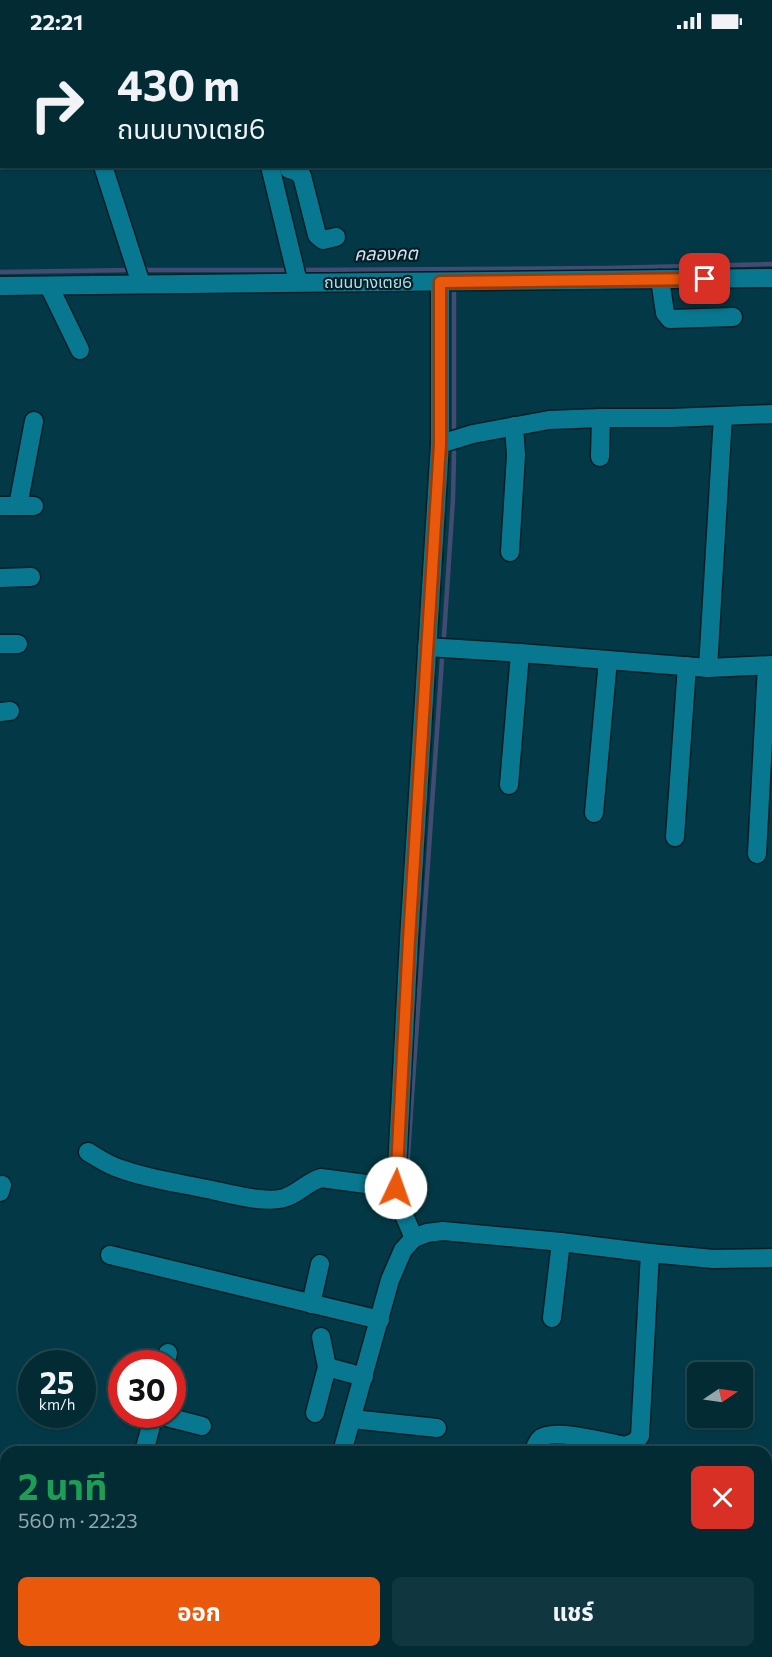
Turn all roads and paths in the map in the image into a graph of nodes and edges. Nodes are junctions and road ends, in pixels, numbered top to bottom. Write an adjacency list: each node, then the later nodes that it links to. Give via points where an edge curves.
1 (104, 168): 8 (street)
2 (290, 168): 3 (street); 4 (street, via 302,176 317,235 323,240)
3 (271, 173): 7 (street)
4 (336, 237)
5 (772, 278): 6 (street, ถนนบางเตย6)
6 (660, 279): 9 (street, ถนนบางเตย6); 12 (street, via 665,313 670,319)
7 (298, 281): 8 (street, ถนนบางเตย6); 9 (street, ถนนบางเตย6)
8 (140, 282): 11 (street, ถนนบางเตย6)
9 (440, 282): 19 (street)
10 (0, 286): 11 (street, ถนนบางเตย6)
11 (49, 286): 13 (street)
12 (734, 317)
13 (80, 350)
14 (772, 414): 15 (street)
15 (723, 416): 16 (street); 30 (street)
16 (601, 418): 18 (street); 20 (street)
17 (34, 421): 21 (street)
18 (514, 426): 19 (street); 22 (street)
19 (440, 444): 25 (street)
20 (600, 457)
21 (17, 506)
22 (510, 552)
23 (31, 577): 24 (street)
24 (0, 578)
25 (427, 647): 26 (street); 36 (street)
26 (520, 653): 27 (street); 31 (street)
27 (608, 660): 29 (street); 32 (street)
28 (769, 665): 30 (street); 34 (street)
29 (687, 666): 30 (street); 33 (street)
30 (708, 668)
31 (509, 785)
32 (594, 813)
33 (675, 837)
34 (757, 854)
35 (88, 1152): 36 (street, via 129,1172 269,1200 284,1198 321,1178)
36 (396, 1188): 37 (street)
37 (414, 1238): 38 (street, via 443,1231); 45 (street, via 403,1250 390,1280)
38 (561, 1242): 39 (street); 44 (street)
39 (650, 1253): 41 (street, via 713,1259); 58 (street, via 640,1436)
40 (110, 1255): 43 (street)
41 (772, 1258)
42 (320, 1264): 43 (street)
43 (311, 1304): 45 (street)
44 (552, 1317)
45 (380, 1320): 48 (street)
46 (321, 1337): 47 (street)
47 (327, 1367): 48 (street); 49 (street)
48 (364, 1377): 50 (street)
49 (315, 1413)
50 (352, 1419): 54 (street); 56 (street)
51 (186, 1422): 52 (street)
52 (202, 1426)
53 (150, 1428): 55 (street)
54 (437, 1428)
55 (146, 1446)
56 (344, 1446)
57 (536, 1446): 59 (street, via 547,1435 560,1434)
58 (626, 1446)
59 (626, 1446)

